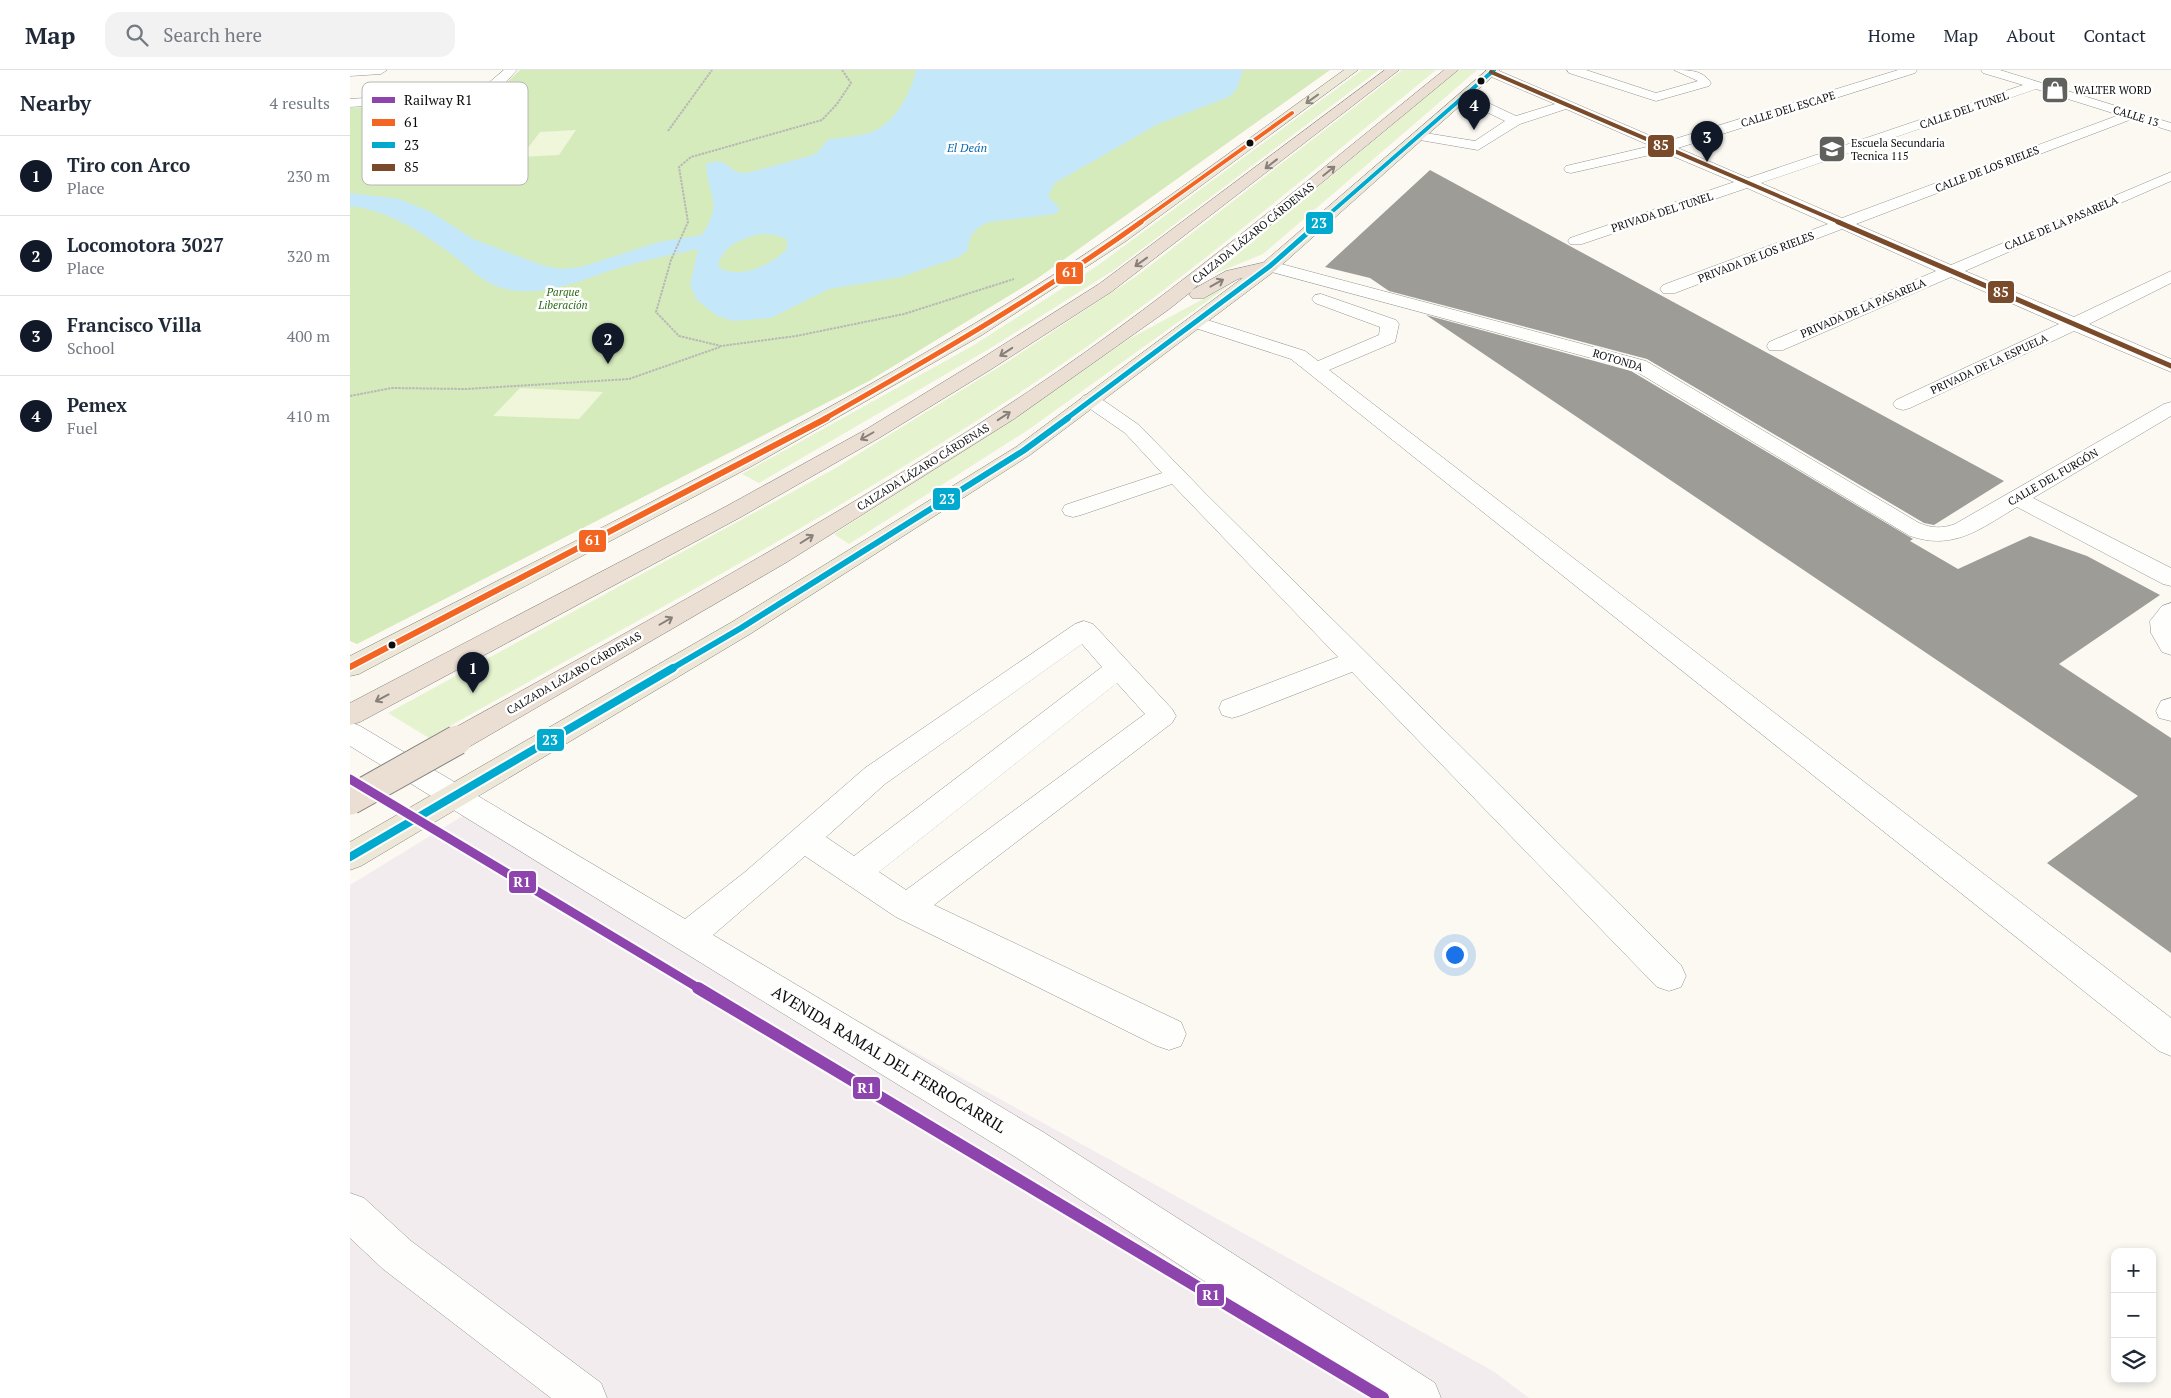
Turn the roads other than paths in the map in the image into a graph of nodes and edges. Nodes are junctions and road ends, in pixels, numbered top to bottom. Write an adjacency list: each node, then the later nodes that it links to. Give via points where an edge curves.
1 (381, 70): 11 (street)
2 (512, 70): 13 (street)
3 (1352, 70): 51 (main road, one-way to 51, via 1080,266 978,330 794,436)
4 (1393, 70): 54 (highway, one-way to 54, via 1106,288 983,366 872,434 733,512)
5 (1452, 70): 36 (highway, CALZADA LÁZARO CÁRDENAS, one-way to 5, via 1215,264)
6 (1573, 70): 7 (street, via 1656,97 1705,84 1702,78)
7 (1680, 70)
8 (1912, 70): 23 (street, CALLE DEL ESCAPE)
9 (1987, 70): 12 (street, CALLE 13, via 2018,80)
10 (1492, 71): 14 (street); 17 (main road)
11 (350, 72)
12 (2037, 79): 19 (street, CALLE 13); 26 (street, CALLE DEL TUNEL)
13 (499, 82)
14 (1529, 88): 15 (street); 18 (street)
15 (1512, 93)
16 (1495, 98): 17 (street)
17 (1471, 99): 20 (street); 22 (main road)
18 (1567, 105): 20 (street); 23 (street)
19 (2131, 115): 21 (street, CALLE 13); 27 (street, CALLE DE LOS RIELES)
20 (1515, 121): 22 (street, via 1478,146)
21 (2171, 127)
22 (1419, 136): 29 (main road)
23 (1665, 147): 24 (street, CALLE DEL ESCAPE); 26 (street)
24 (1571, 169)
25 (2171, 176): 30 (street, CALLE DE LA PASARELA)
26 (1749, 183): 27 (street); 28 (street, PRIVADA DEL TUNEL)
27 (1842, 224): 30 (street); 32 (street, PRIVADA DE LOS RIELES)
28 (1576, 241)
29 (1270, 266): 34 (main road); 36 (highway, one-way to 29, via 1232,275); 46 (street, ROTONDA, via 1639,365 1911,528)
30 (1950, 271): 35 (street); 37 (street, PRIVADA DE LA PASARELA)
31 (2171, 276): 35 (street, PRIVADA DE LA ESPUELA)
32 (1669, 289)
33 (1321, 299): 39 (street, via 1390,324 1388,338)
34 (1195, 322): 39 (street, via 1298,355); 40 (main road)
35 (2074, 324): 38 (street); 41 (street, PRIVADA DE LA ESPUELA)
36 (1113, 340): 57 (highway, CALZADA LÁZARO CÁRDENAS, one-way to 36, bridge, via 779,557 1006,415)
37 (1776, 346)
38 (2171, 366)
39 (1315, 369): 65 (street)
40 (1090, 400): 43 (street, via 1132,428); 56 (main road, via 1023,451 741,628)
41 (1903, 404)
42 (2171, 408): 44 (street, CALLE DEL FURGÓN)
43 (1176, 476): 45 (street); 50 (street)
44 (2016, 498): 46 (street, CALLE DEL FURGÓN, via 1951,534); 47 (street)
45 (1073, 510)
46 (1932, 536)
47 (2171, 578)
48 (2171, 612): 49 (street, via 2162,621)
49 (2171, 646)
50 (1356, 660): 53 (street); 63 (street)
51 (350, 666)
52 (1118, 668): 58 (street, via 1084,630 875,776); 60 (street); 61 (street, via 1162,716)
53 (1232, 708)
54 (350, 715)
55 (350, 733): 56 (street, AVENIDA RAMAL DEL FERROCARRIL)
56 (455, 795): 59 (main road); 62 (street, AVENIDA RAMAL DEL FERROCARRIL)
57 (350, 800)
58 (804, 839): 60 (street); 62 (street)
59 (350, 857)
60 (856, 872): 61 (street)
61 (907, 907): 64 (street)
62 (687, 937): 68 (street, AVENIDA RAMAL DEL FERROCARRIL, via 1030,1145)
63 (1669, 976)
64 (1169, 1034)
65 (2171, 1039)
66 (350, 1212): 67 (street, via 397,1254)
67 (586, 1398)
68 (1420, 1398)

